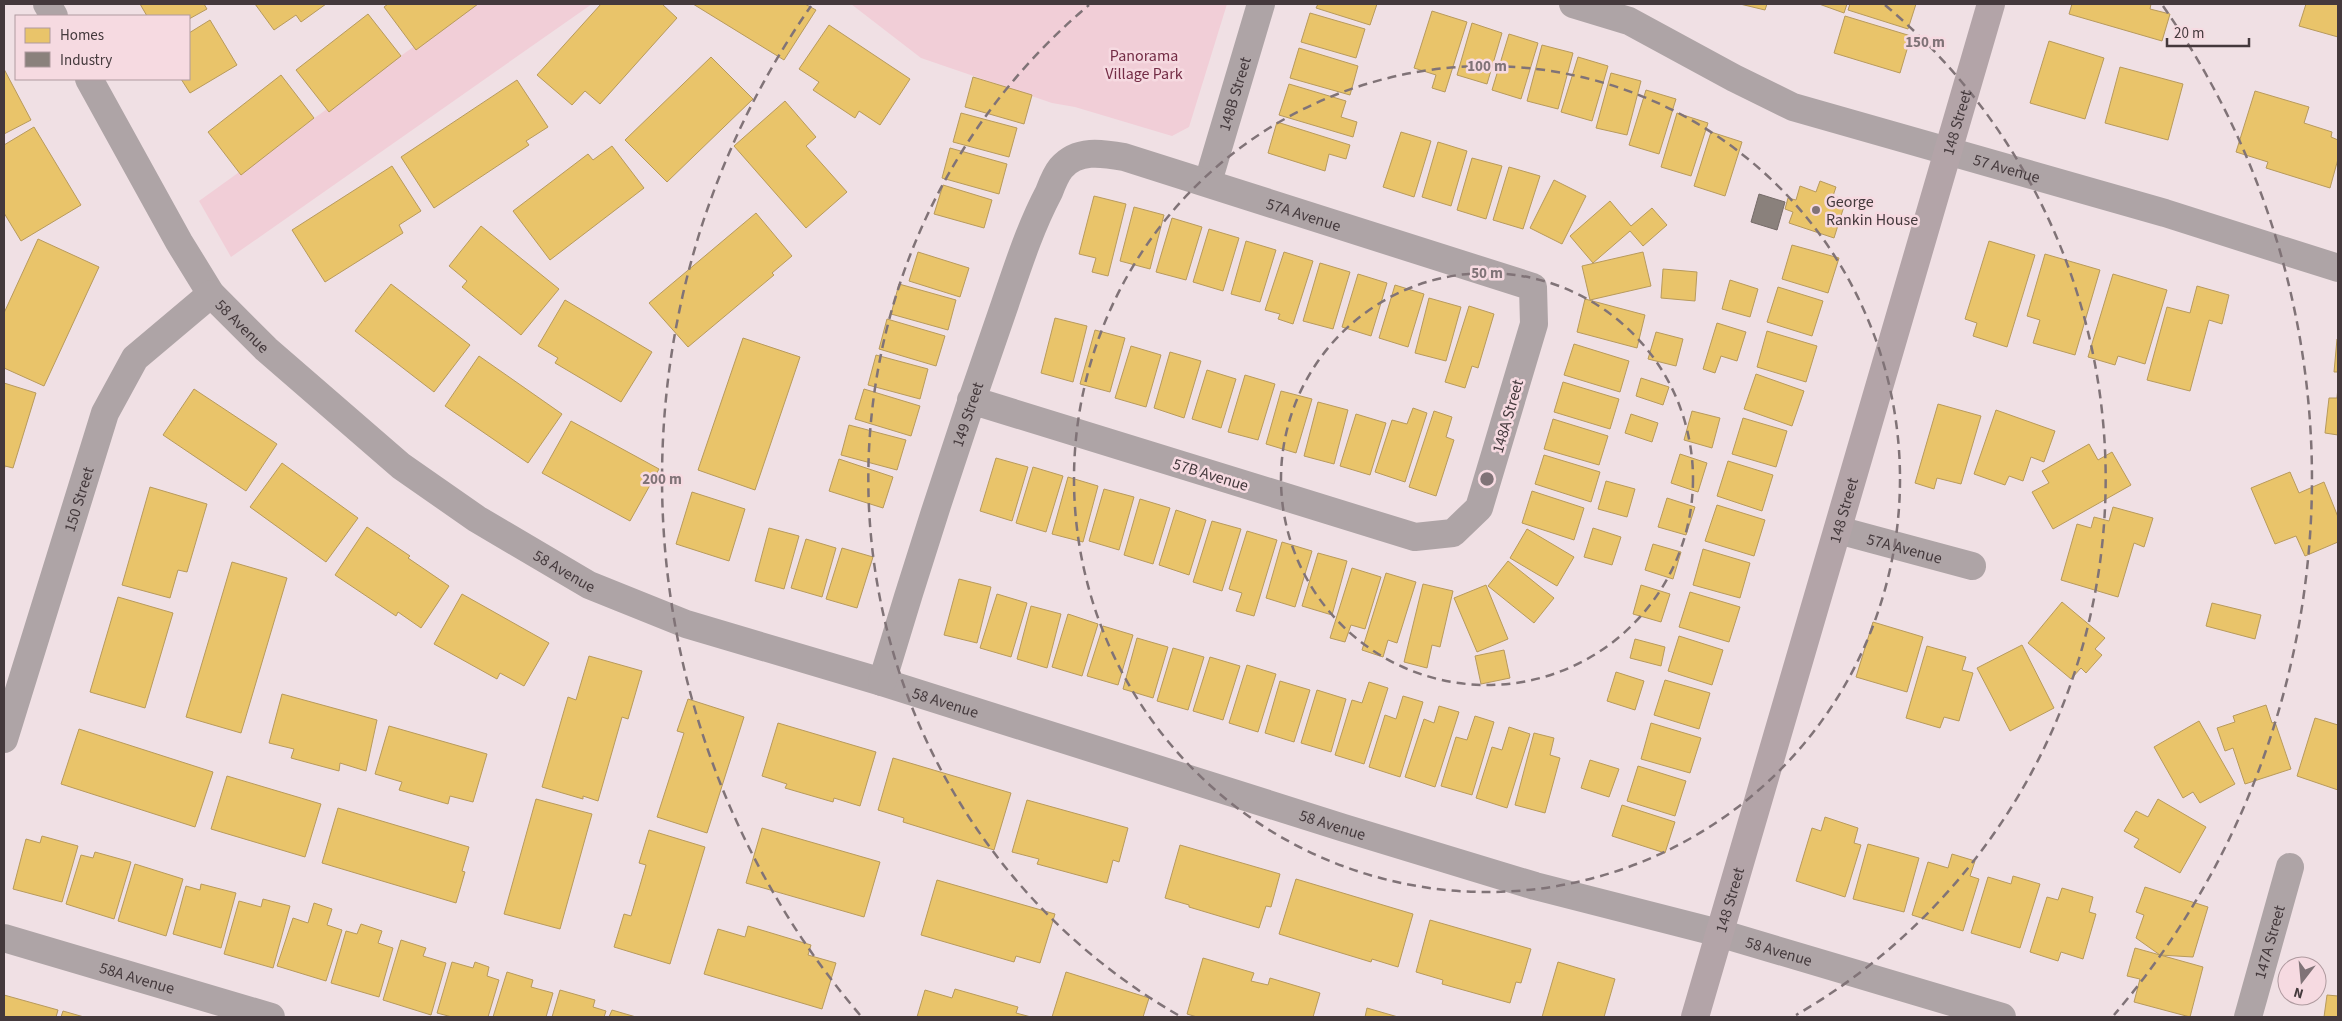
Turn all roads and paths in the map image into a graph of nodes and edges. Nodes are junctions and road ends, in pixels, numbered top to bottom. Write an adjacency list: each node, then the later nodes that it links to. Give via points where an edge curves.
1 (47, 4): 6 (street)
2 (1261, 4): 10 (street, 148B Street)
3 (1573, 4): 5 (street, 57 Avenue)
4 (1990, 4): 8 (main road, 148 Street)
5 (1631, 12): 8 (street, 57 Avenue, via 1741,82 1793,107)
6 (53, 15)
7 (90, 80): 13 (street, 58 Avenue)
8 (1948, 152): 11 (street, 57 Avenue, via 2165,213); 15 (main road, 148 Street)
9 (1074, 157): 10 (street, 57A Avenue, via 1104,154 1124,157); 14 (street, 149 Street, via 1060,169 1040,209)
10 (1208, 182): 12 (street, 57A Avenue)
11 (2338, 268)
12 (1533, 287): 16 (street, 148A Street, via 1534,324 1479,508)
13 (211, 294): 18 (street, 58 Avenue, via 266,349 400,466 477,519 589,586 686,624); 19 (street, 150 Street, via 135,358 105,413)
14 (971, 400): 16 (street, 57B Avenue, via 1415,537); 18 (street, 149 Street)
15 (1838, 530): 17 (street, 57A Avenue); 21 (main road, 148 Street)
16 (1453, 533)
17 (1972, 566)
18 (882, 682): 21 (street, 58 Avenue, via 1535,886)
19 (4, 739)
20 (2290, 866): 26 (street, 147A Street)
21 (1719, 933): 24 (main road, 148 Street); 25 (street, 58 Avenue)
22 (4, 938): 23 (street, 58A Avenue)
23 (271, 1017)
24 (1694, 1017)
25 (2002, 1017)
26 (2248, 1017)

